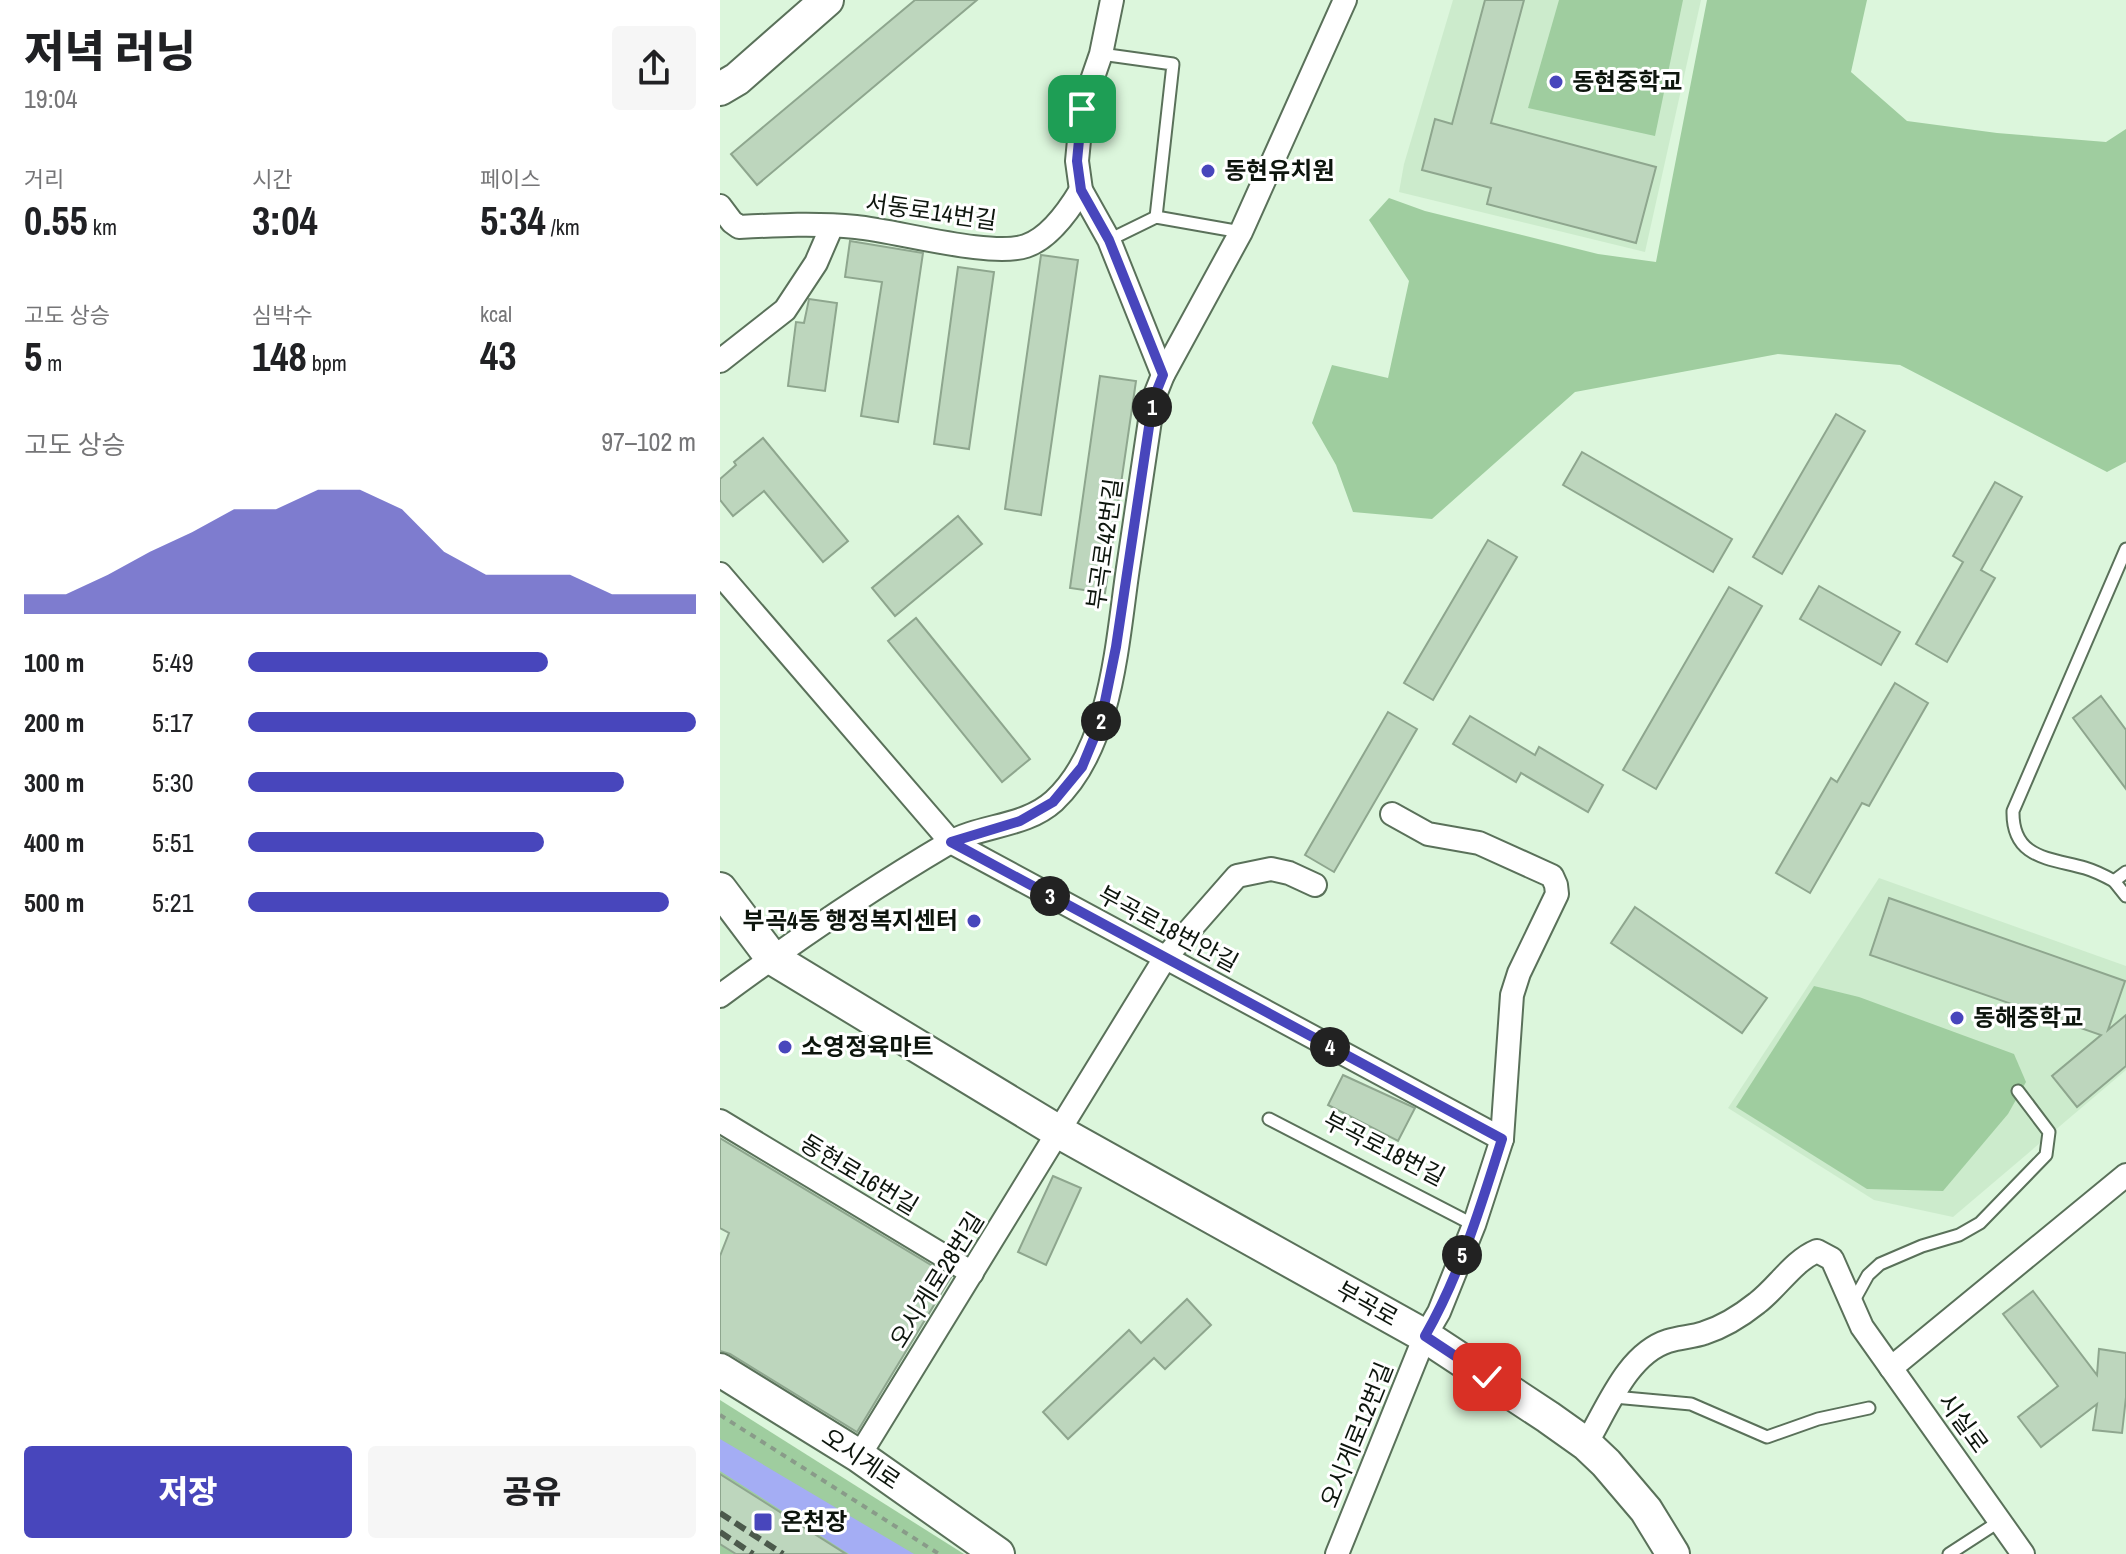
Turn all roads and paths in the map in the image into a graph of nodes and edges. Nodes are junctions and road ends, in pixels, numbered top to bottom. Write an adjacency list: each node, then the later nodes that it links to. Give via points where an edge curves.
1 (827, 0): 5 (main road)
2 (1112, 0): 4 (street)
3 (1345, 0): 10 (street, 부곡로42번길)
4 (1101, 54): 6 (street, via 1082,109 1077,161); 8 (lane, via 1173,64)
5 (720, 89)
6 (1081, 190): 9 (street, 서동로14번길, via 1066,213 1028,246 1000,250); 11 (street)
7 (720, 206): 9 (street, via 739,227)
8 (1156, 217): 10 (lane); 11 (lane)
9 (832, 226): 12 (street, 서동로14번길, via 816,263 785,310)
10 (1241, 232): 13 (street, 부곡로42번길)
11 (1109, 240): 13 (street)
12 (720, 361)
13 (1163, 375): 17 (street, 부곡로42번길, via 1153,400 1101,721 1082,767 1053,802 1020,821)
14 (2126, 549): 19 (lane, via 2013,811 2019,838 2035,855)
15 (720, 574): 17 (street, 부곡로18번안길)
16 (1392, 814): 30 (street, via 1428,834 1479,843 1552,876 1556,885 1556,898 1512,995)
17 (951, 842): 23 (street, 부곡로42번길); 24 (street, 부곡로18번안길)
18 (2126, 872): 19 (lane)
19 (2114, 881): 22 (lane)
20 (1315, 885): 24 (street, via 1271,869 1237,876)
21 (720, 889): 23 (main road, 부곡로)
22 (2126, 896)
23 (772, 958): 25 (street, 부곡로42번길); 29 (main road, 부곡로)
24 (1165, 958): 29 (street); 30 (street, 부곡로18번안길)
25 (720, 996)
26 (2018, 1091): 34 (lane, via 2049,1132 2046,1155 1980,1223 1880,1264)
27 (1269, 1119): 32 (lane, 부곡로18번길)
28 (720, 1121): 33 (street, 동현로16번길)
29 (1059, 1132): 33 (street, 오시게로28번길); 35 (main road, 부곡로)
30 (1502, 1139): 32 (street)
31 (2126, 1175): 36 (street)
32 (1474, 1225): 35 (street)
33 (972, 1273): 42 (street, 오시게로28번길)
34 (1852, 1304): 36 (street, 시실로); 38 (street, 시실로, via 1832,1259 1817,1251 1729,1322 1668,1341 1636,1361)
35 (1425, 1336): 41 (main road, 부곡로); 46 (street, 오시게로12번길)
36 (1891, 1368): 43 (street, 시실로)
37 (720, 1370): 42 (main road, 오시게로)
38 (1614, 1397): 39 (lane, via 1691,1404 1767,1437); 41 (street)
39 (1869, 1408)
40 (720, 1415): 44 (path)
41 (1586, 1444): 47 (main road, 부곡로, via 1646,1510)
42 (859, 1456): 45 (main road, 오시게로)
43 (2000, 1521): 48 (lane); 49 (street, 시실로)
44 (939, 1554)
45 (998, 1554)
46 (1337, 1554)
47 (1673, 1554)
48 (1949, 1554)
49 (2023, 1554)

